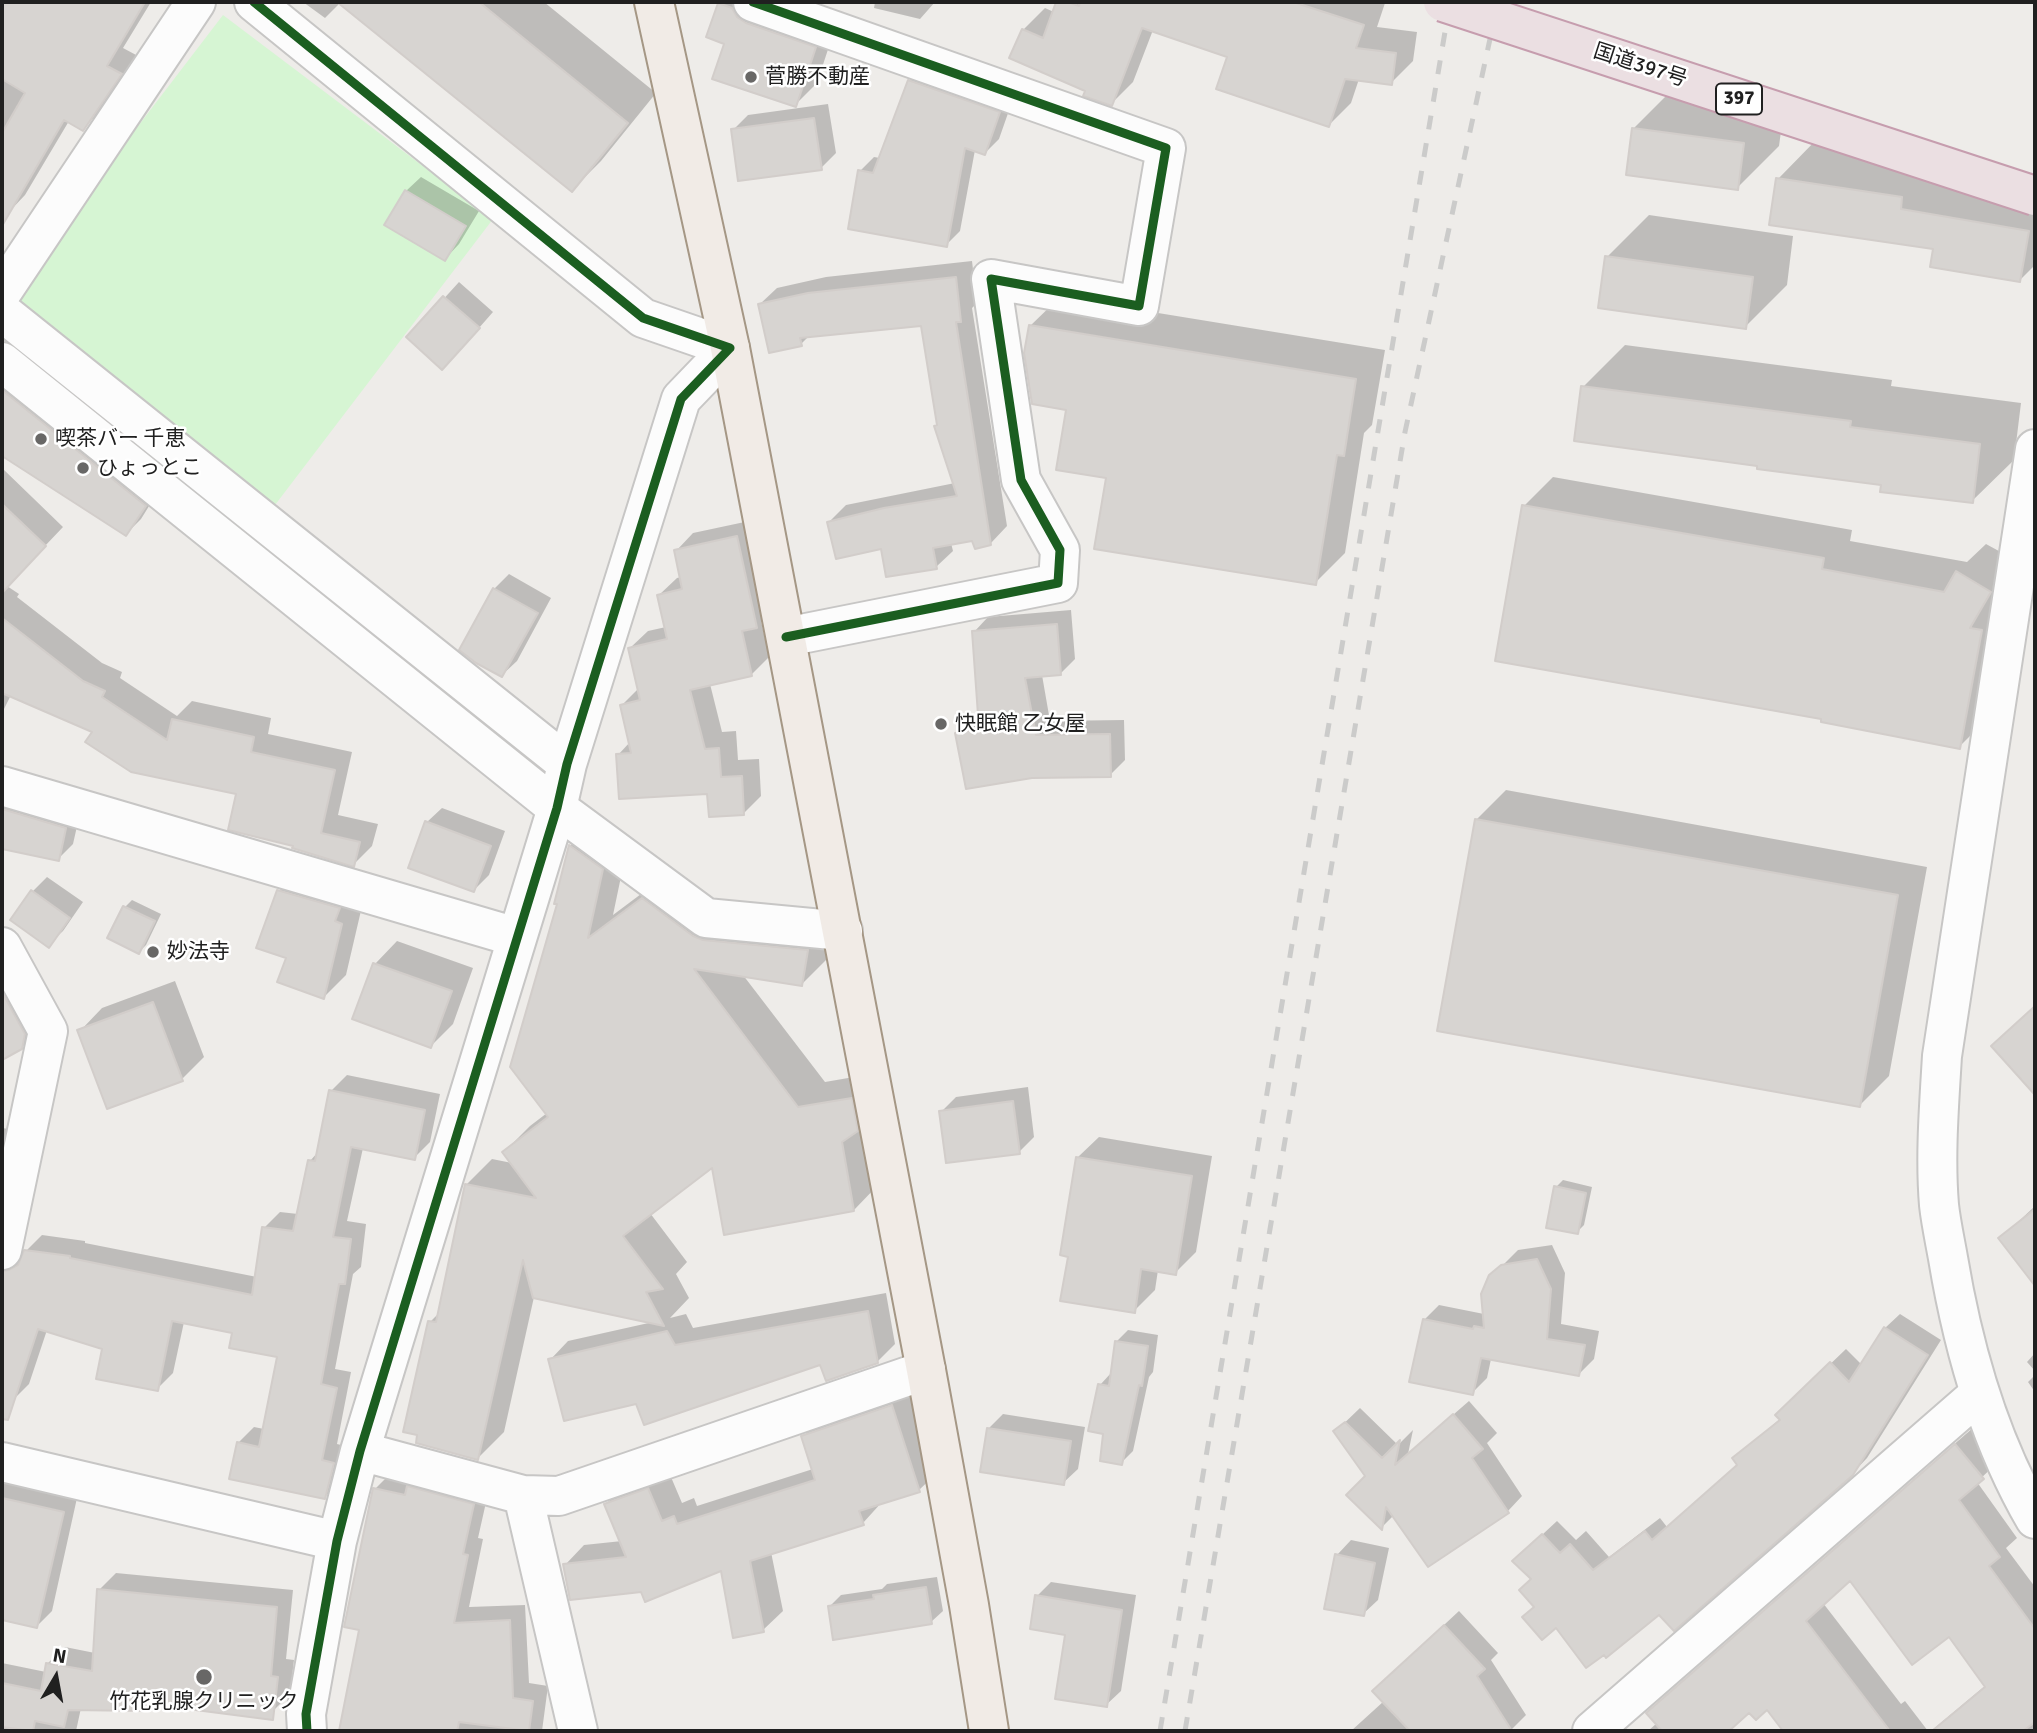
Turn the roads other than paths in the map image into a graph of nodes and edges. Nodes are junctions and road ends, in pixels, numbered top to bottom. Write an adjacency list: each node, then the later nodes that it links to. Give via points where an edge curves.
1 (197, 2): 7 (street)
2 (254, 2): 9 (street, via 643,318)
3 (654, 2): 9 (main road)
4 (753, 2): 13 (street, via 1166,148 1139,306 991,279 1021,480 1060,550 1058,583)
5 (1443, 2): 6 (highway, 国道397号 / 397, bridge)
6 (2035, 196)
7 (2, 292)
8 (2, 312): 14 (street)
9 (730, 348): 13 (main road); 14 (street, via 681,399)
10 (2, 362): 16 (street)
11 (2035, 449): 12 (street)
12 (2027, 563): 22 (street, via 1942,1056 1937,1133 1941,1219)
13 (786, 637): 17 (main road)
14 (567, 764): 16 (street)
15 (2, 786): 18 (street)
16 (557, 808): 17 (street, via 706,918); 18 (street)
17 (842, 931): 21 (main road)
18 (516, 937): 23 (street)
19 (2, 947): 20 (street, via 48,1031)
20 (2, 1250)
21 (926, 1370): 25 (street, via 559,1496); 30 (main road)
22 (1979, 1394): 26 (street); 31 (street)
23 (360, 1451): 25 (street); 27 (street)
24 (2, 1462): 27 (street)
25 (523, 1495): 29 (street)
26 (2035, 1520)
27 (337, 1541): 28 (street, via 306,1714)
28 (307, 1731)
29 (578, 1731)
30 (989, 1731)
31 (1592, 1731)

